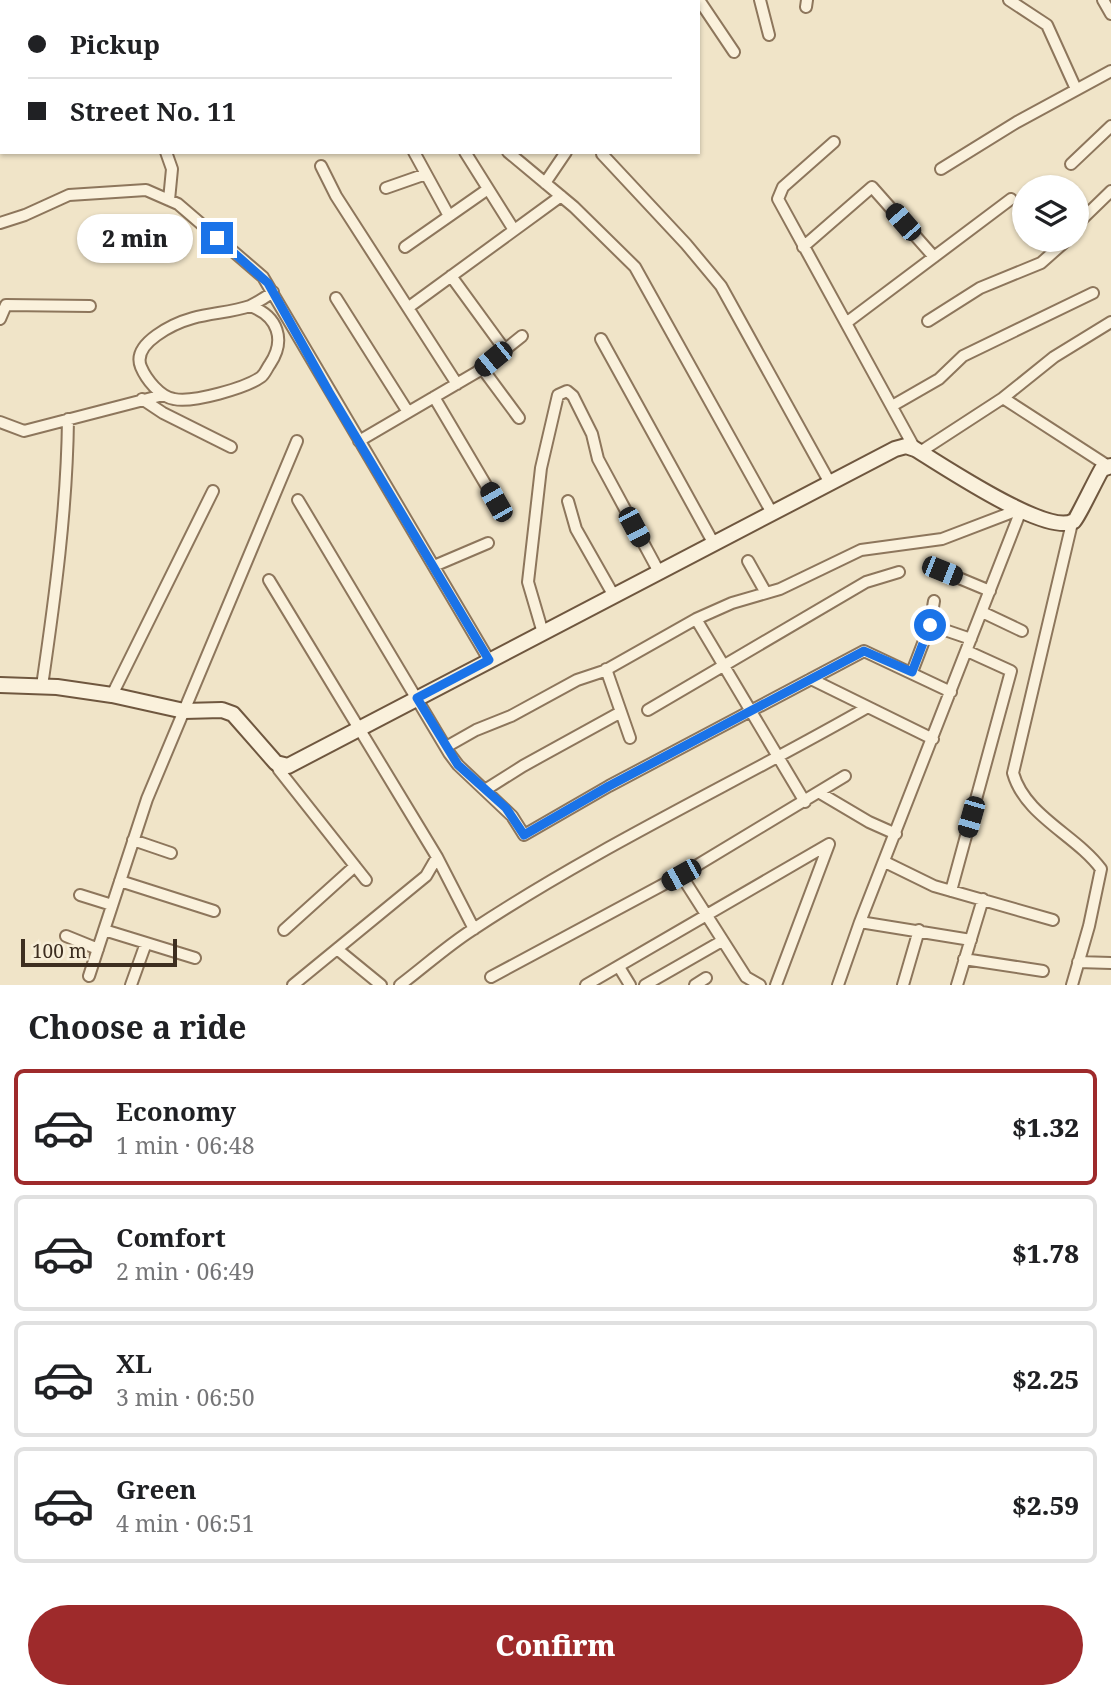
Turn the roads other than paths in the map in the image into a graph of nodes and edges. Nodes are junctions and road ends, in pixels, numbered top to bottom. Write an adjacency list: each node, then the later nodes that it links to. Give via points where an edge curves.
1 (760, 0): 6 (street)
2 (1009, 0): 9 (street, via 1047,25)
3 (700, 1): 7 (street)
4 (1106, 1): 5 (street)
5 (1111, 14)
6 (769, 34)
7 (734, 52)
8 (1111, 71): 9 (street)
9 (1076, 89): 20 (street)
10 (1111, 126): 18 (street)
11 (834, 142): 34 (street, via 779,194 779,204)
12 (167, 154): 28 (street, via 172,169)
13 (415, 154): 21 (street)
14 (466, 154): 24 (street)
15 (510, 154): 22 (street)
16 (565, 154): 22 (street)
17 (602, 154): 67 (street, via 721,286)
18 (1071, 164)
19 (321, 166): 43 (street)
20 (941, 169)
21 (426, 174): 23 (street); 30 (street)
22 (545, 183): 25 (street)
23 (386, 188)
24 (488, 189): 30 (street); 32 (street)
25 (561, 196): 32 (street); 73 (street, via 635,267)
26 (1109, 198): 29 (street)
27 (1011, 199): 36 (street)
28 (169, 200): 31 (street, via 139,189 69,195); 38 (street)
29 (1089, 214)
30 (449, 216): 33 (street)
31 (0, 223)
32 (514, 230): 37 (street)
33 (405, 247)
34 (803, 247): 36 (street, via 872,187); 47 (street)
35 (1053, 252): 45 (street, via 1041,263 980,288)
36 (934, 257): 47 (street)
37 (451, 276): 43 (street); 50 (street)
38 (274, 292): 42 (street); 63 (street)
39 (1093, 293): 57 (street, via 963,356 939,379)
40 (336, 298): 58 (street)
41 (90, 306): 44 (street, via 6,304)
42 (250, 306): 53 (street, via 190,318 150,338 139,362 144,375); 53 (street, via 270,319 280,337 278,352 262,376 239,388 201,397)
43 (409, 307): 52 (street)
44 (0, 319)
45 (928, 321)
46 (1111, 322): 55 (street, via 1054,357)
47 (846, 323): 57 (street)
48 (522, 335): 50 (street)
49 (601, 339): 76 (street)
50 (505, 349): 51 (street)
51 (482, 368): 52 (street); 59 (street)
52 (457, 384): 54 (street)
53 (163, 395): 56 (street)
54 (434, 397): 58 (street); 71 (street)
55 (1003, 398): 65 (street); 66 (street)
56 (142, 399): 60 (street); 64 (street)
57 (892, 406): 65 (street)
58 (408, 412): 63 (street)
59 (519, 418)
60 (68, 419): 61 (street, via 24,431); 99 (street, via 59,568)
61 (0, 422)
62 (297, 441): 105 (street)
63 (359, 441): 78 (street)
64 (231, 447)
65 (917, 450): 67 (street, via 895,449); 72 (street)
66 (1109, 466): 74 (street, via 1102,469)
67 (830, 483): 73 (street)
68 (214, 491): 101 (street)
69 (298, 500): 102 (street)
70 (568, 501): 85 (street, via 576,529)
71 (496, 502)
72 (1018, 510): 74 (street); 83 (street); 84 (street, via 942,539 861,550)
73 (772, 513): 76 (street)
74 (1072, 523): 127 (street, via 1013,773 1041,815 1101,869)
75 (488, 543): 78 (street)
76 (714, 544): 80 (street)
77 (748, 561): 84 (street)
78 (434, 566): 93 (street)
79 (942, 571): 83 (street)
80 (659, 572): 85 (street); 91 (street, via 598,459 592,434 573,396 567,391 558,395 541,468 528,582)
81 (899, 572): 94 (street, via 866,582)
82 (269, 580): 108 (street)
83 (990, 591): 87 (street)
84 (766, 593): 88 (street)
85 (614, 596): 91 (street)
86 (934, 601): 89 (street)
87 (982, 612): 90 (street); 92 (street)
88 (696, 619): 94 (street); 95 (street)
89 (930, 625): 92 (street); 96 (street)
90 (1022, 631)
91 (543, 632): 93 (street)
92 (969, 645): 100 (street); 128 (street, via 1011,671)
93 (489, 660): 102 (street)
94 (723, 665): 104 (street); 106 (street)
95 (607, 669): 107 (street); 111 (street)
96 (912, 672): 97 (street, via 864,651); 100 (street)
97 (811, 679): 103 (street); 106 (street)
98 (0, 685): 99 (street)
99 (42, 686): 101 (street)
100 (951, 692): 110 (street)
101 (112, 695): 105 (street)
102 (417, 698): 108 (street); 111 (street)
103 (869, 707): 110 (street); 112 (street)
104 (648, 710)
105 (184, 711): 113 (street, via 233,714); 119 (street)
106 (750, 711): 112 (street); 115 (street, via 527,835)
107 (621, 712): 109 (street); 115 (street)
108 (358, 729): 113 (street, via 288,766); 121 (street)
109 (630, 738)
110 (933, 739): 118 (street)
111 (446, 747): 115 (street)
112 (778, 758): 117 (street); 137 (street, via 593,856)
113 (276, 763): 123 (street)
114 (845, 776): 116 (street)
115 (485, 790)
116 (820, 793): 117 (street); 118 (street)
117 (805, 802): 124 (street)
118 (896, 834): 122 (street)
119 (133, 841): 120 (street); 126 (street)
120 (171, 853)
121 (437, 857): 137 (street); 146 (street, via 426,876)
122 (885, 862): 128 (street); 136 (street)
123 (355, 866): 125 (street); 139 (street)
124 (681, 875): 134 (street); 154 (street)
125 (366, 880)
126 (120, 881): 132 (street); 133 (street)
127 (1097, 889): 129 (street); 149 (street)
128 (951, 891): 131 (street)
129 (1111, 891)
130 (80, 895): 132 (street)
131 (984, 899): 135 (street); 142 (street)
132 (112, 905): 138 (street)
133 (214, 911)
134 (707, 916): 143 (street); 151 (street); 167 (street, via 830,844)
135 (1054, 920)
136 (860, 922): 140 (street); 168 (street)
137 (474, 929): 161 (street)
138 (104, 930): 144 (street); 145 (street)
139 (284, 930)
140 (919, 930): 142 (street); 169 (street)
141 (66, 936): 145 (street)
142 (971, 940): 148 (street)
143 (722, 941): 157 (street); 164 (street)
144 (146, 943): 147 (street); 158 (street)
145 (98, 949): 153 (street)
146 (337, 949): 156 (street); 160 (street)
147 (195, 958)
148 (964, 959): 152 (street); 170 (street)
149 (1078, 962): 150 (street); 171 (street)
150 (1111, 963)
151 (619, 967): 162 (street); 163 (street)
152 (1043, 971)
153 (89, 976)
154 (491, 977)
155 (706, 978): 165 (street)
156 (307, 981): 159 (street)
157 (748, 981): 166 (street)
158 (131, 985)
159 (293, 985)
160 (381, 985)
161 (400, 985)
162 (586, 985)
163 (630, 985)
164 (645, 985)
165 (695, 985)
166 (760, 985)
167 (776, 985)
168 (838, 985)
169 (903, 985)
170 (957, 985)
171 (1072, 985)

